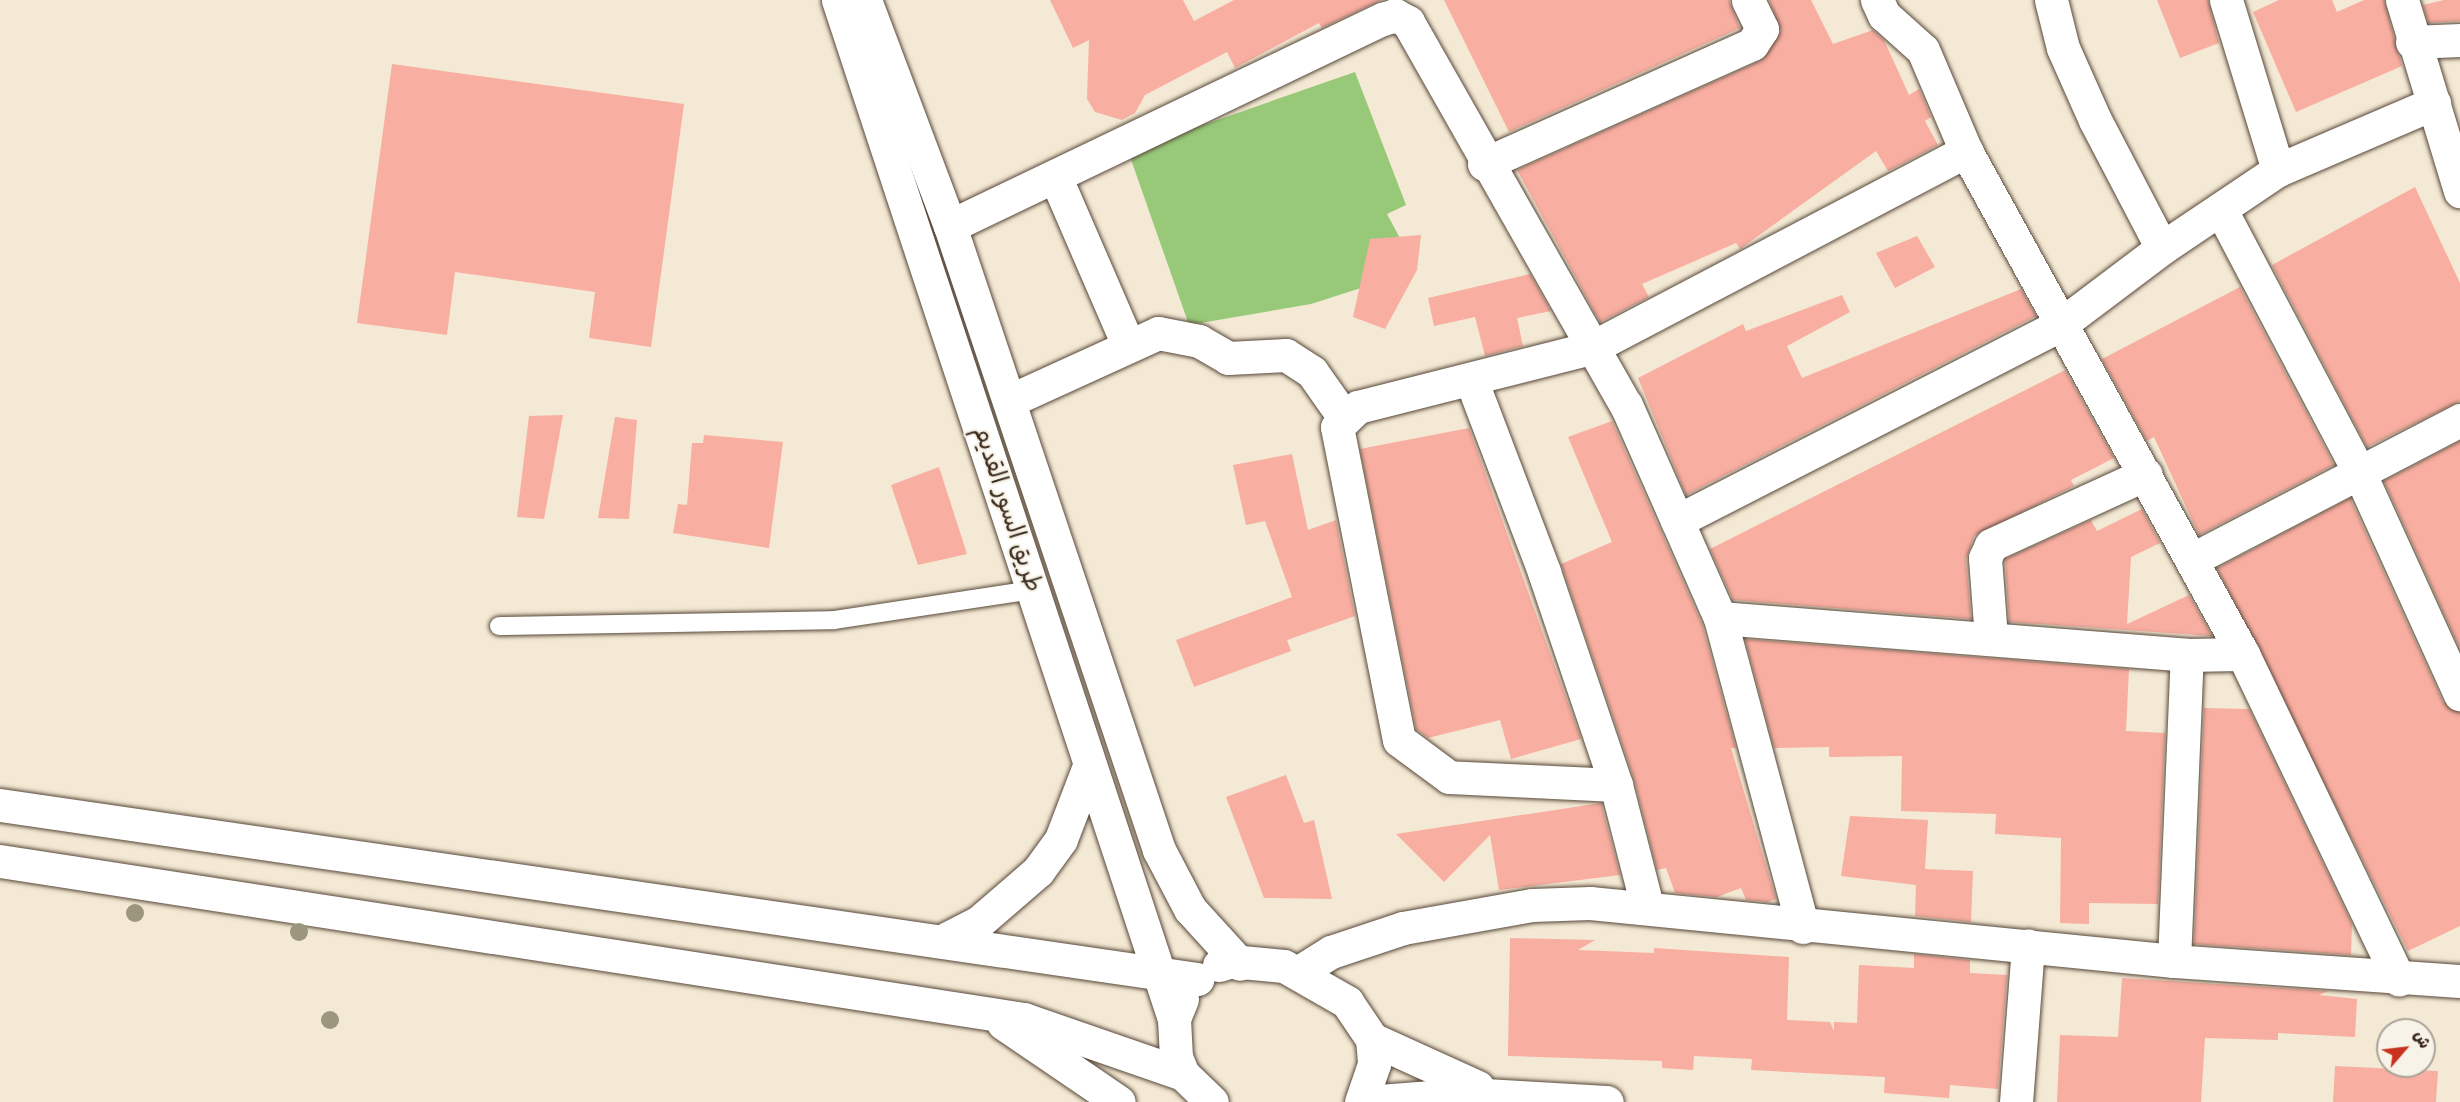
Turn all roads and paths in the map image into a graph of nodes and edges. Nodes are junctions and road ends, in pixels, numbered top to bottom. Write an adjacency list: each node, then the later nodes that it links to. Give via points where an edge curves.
1 (838, 0): 31 (street, طريق السور القديم)
2 (865, 0): 18 (street, طريق السور القديم)
3 (1748, 0): 13 (street, via 1762,29 1752,44)
4 (1877, 0): 12 (street, via 1884,15 1923,50)
5 (2051, 0): 19 (street, via 2063,48 2090,110)
6 (2226, 0): 14 (street)
7 (2402, 0): 10 (street)
8 (1378, 10): 13 (street, via 1408,22); 15 (street)
9 (2460, 40): 10 (street)
10 (2412, 42): 11 (street)
11 (2434, 103): 14 (street); 16 (street)
12 (1966, 151): 20 (street); 22 (street)
13 (1484, 164): 22 (street)
14 (2278, 170): 17 (street)
15 (1055, 176): 18 (street); 21 (street)
16 (2460, 191)
17 (2221, 210): 19 (street); 28 (street)
18 (950, 226): 24 (street, طريق السور القديم)
19 (2162, 248): 20 (street)
20 (2060, 325): 27 (street); 29 (street)
21 (1128, 342): 24 (street); 25 (street, via 1158,333 1198,341 1228,358 1286,355 1312,372)
22 (1591, 348): 23 (street); 29 (street, via 1626,405)
23 (1472, 382): 25 (street, via 1358,407); 39 (street, via 1544,572)
24 (1009, 401): 47 (street, طريق السور القديم, via 1159,850 1190,909)
25 (1343, 416): 39 (street, via 1337,427 1339,453 1399,740 1449,777)
26 (2460, 420): 28 (street)
27 (2146, 474): 30 (street); 34 (street, via 1991,545 1985,558)
28 (2360, 474): 30 (street); 37 (street)
29 (1677, 521): 32 (street)
30 (2193, 559): 35 (street)
31 (1032, 590): 33 (lane, via 834,620); 38 (street, طريق السور القديم)
32 (1720, 618): 34 (street); 43 (street)
33 (499, 626)
34 (1991, 638): 36 (street)
35 (2243, 654): 36 (street); 51 (street)
36 (2187, 655): 46 (street)
37 (2460, 694)
38 (1089, 766): 44 (street, via 1069,821 1038,871 979,922); 48 (street, طريق السور القديم)
39 (1616, 785): 42 (street)
40 (0, 805): 44 (street)
41 (0, 861): 53 (street)
42 (1647, 906): 43 (street); 49 (street, via 1532,905 1450,918 1371,937)
43 (1803, 927): 45 (street)
44 (944, 940): 48 (street)
45 (2028, 945): 46 (street); 63 (street)
46 (2174, 961): 51 (street)
47 (1240, 963): 49 (street, via 1267,962); 50 (street, via 1231,961)
48 (1157, 972): 50 (street); 54 (street, طريق السور القديم)
49 (1299, 972): 55 (street, via 1347,1002)
50 (1197, 979): 54 (street)
51 (2399, 979): 52 (street)
52 (2460, 981)
53 (989, 1013): 56 (street, via 1065,1030); 58 (street)
54 (1174, 1019): 56 (street, طريق السور القديم, via 1176,1057)
55 (1372, 1039): 57 (street, via 1436,1071); 60 (street, via 1374,1064)
56 (1184, 1074): 59 (street)
57 (1503, 1095): 61 (street, via 1431,1095); 62 (street)
58 (1119, 1102)
59 (1212, 1102)
60 (1361, 1102)
61 (1365, 1102)
62 (1606, 1102)
63 (2016, 1102)

